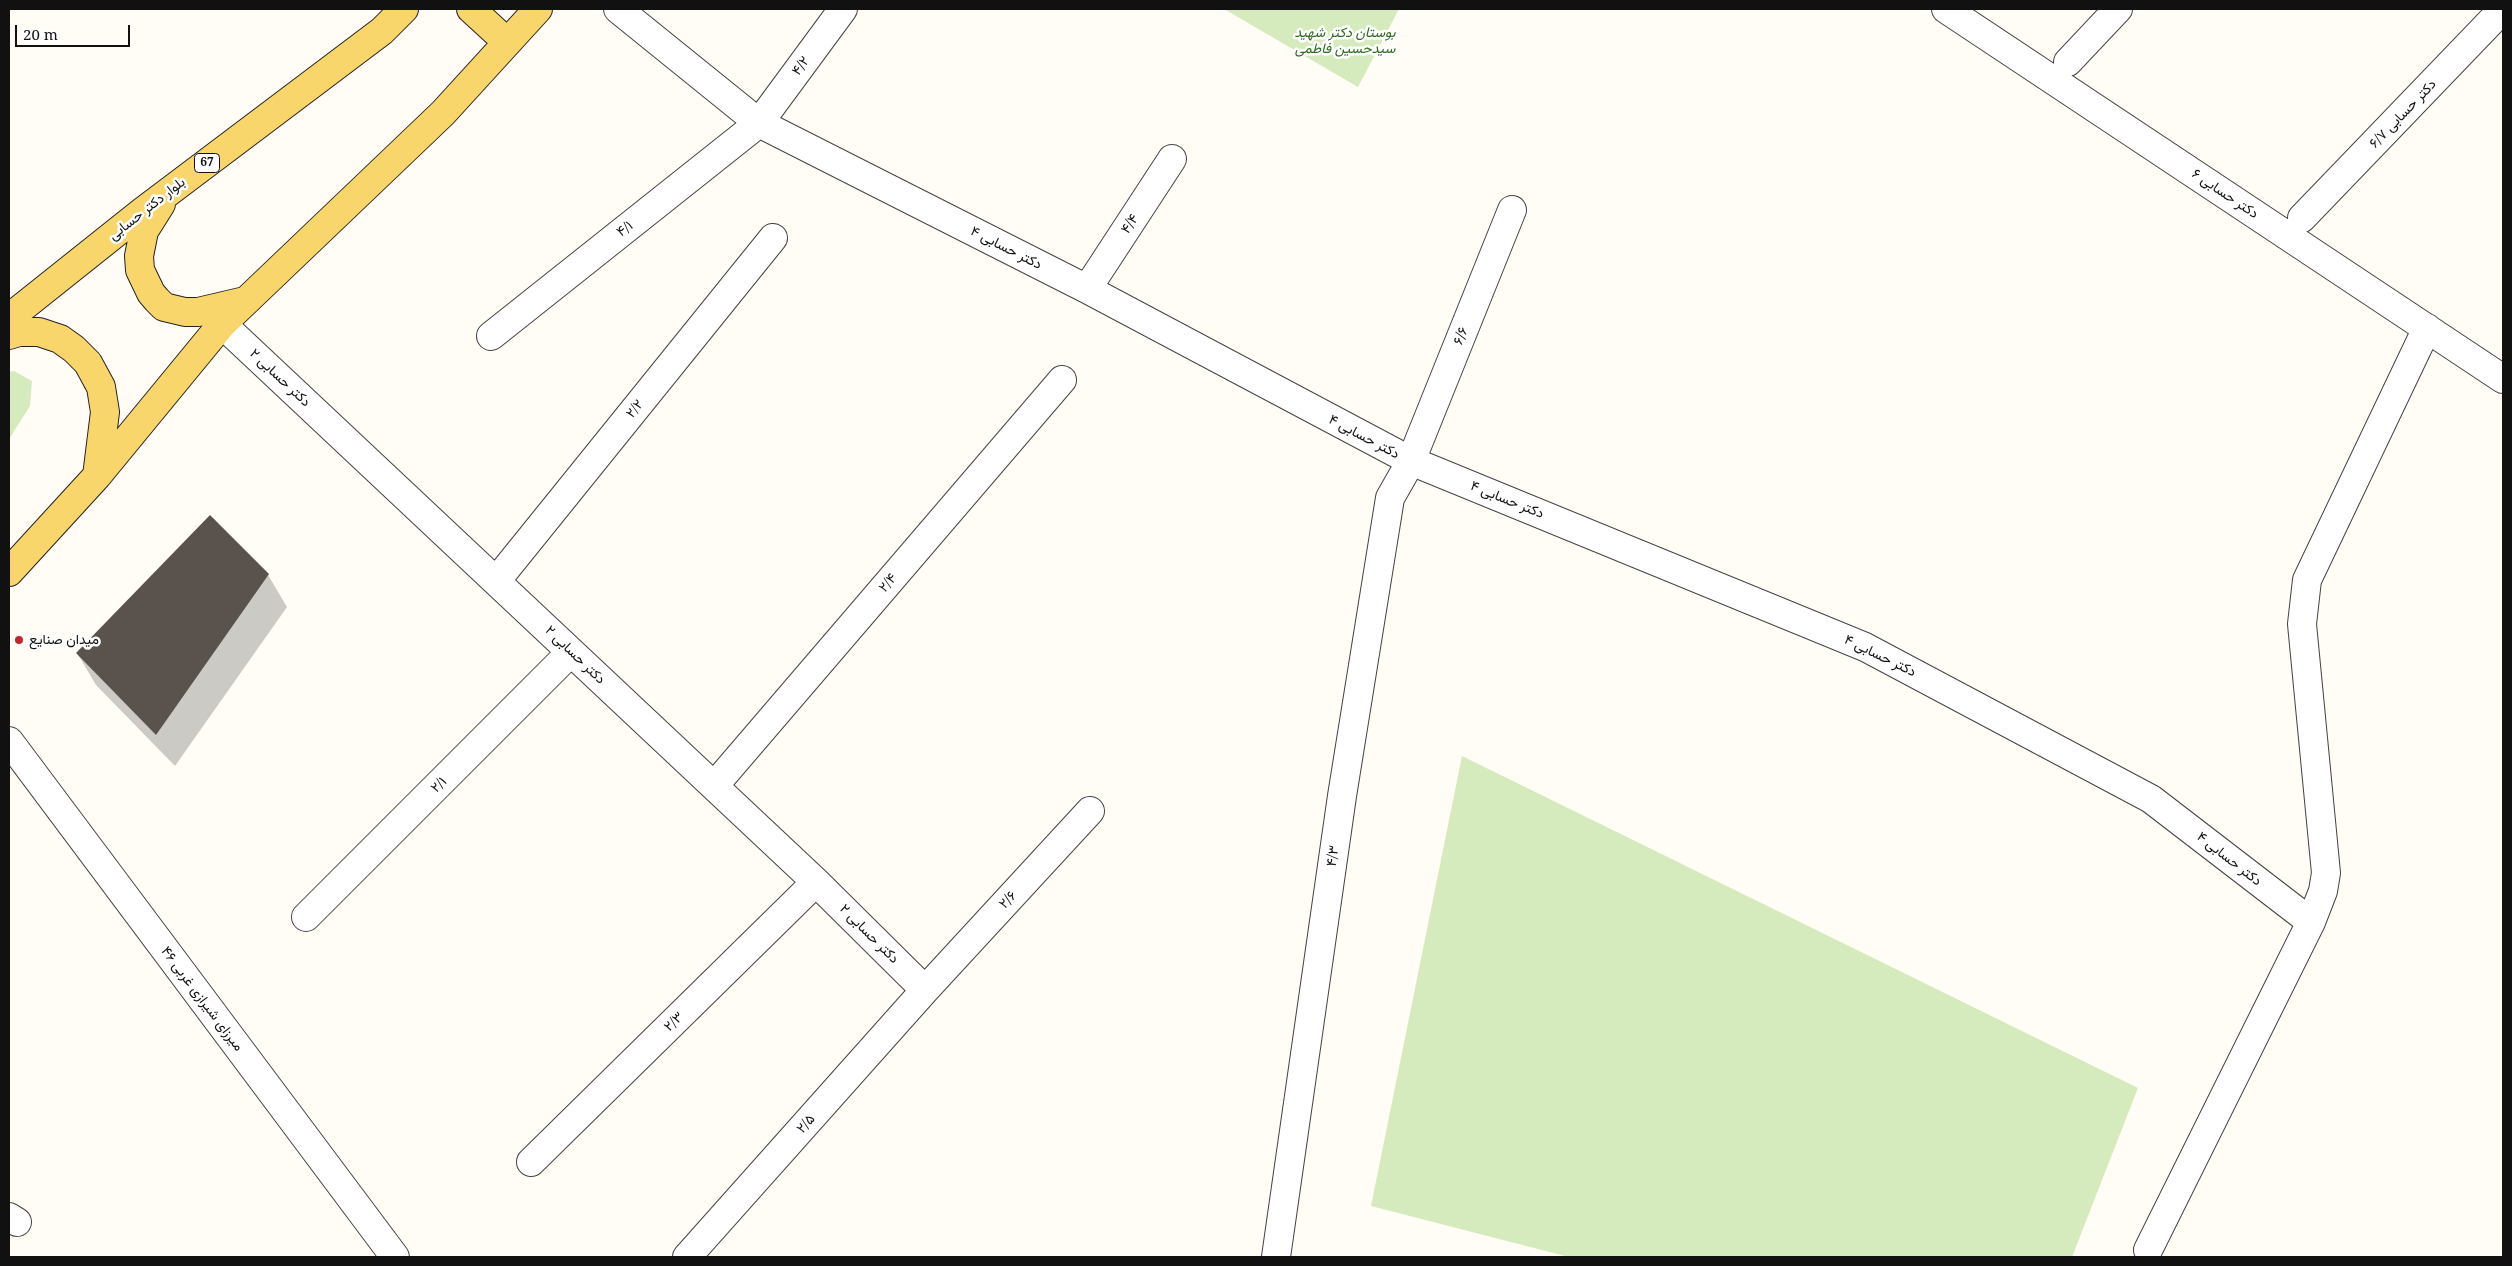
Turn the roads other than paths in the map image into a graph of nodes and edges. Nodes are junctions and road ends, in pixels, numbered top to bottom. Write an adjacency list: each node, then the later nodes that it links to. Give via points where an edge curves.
1 (404, 9): 13 (main road, بلوار دکتر حسابی / 67, via 382,31)
2 (471, 9): 9 (main road)
3 (538, 9): 9 (main road)
4 (618, 9): 11 (street, دکتر حسابی ۴)
5 (843, 9): 11 (street, ۴/۲)
6 (1946, 9): 21 (street, ۶ دکتر حسابی)
7 (2118, 9): 10 (street)
8 (2503, 9): 15 (street, ۶/۷ دکتر حسابی)
9 (507, 42): 18 (main road, via 443,113)
10 (2068, 62)
11 (760, 123): 17 (street, دکتر حسابی ۴); 23 (street, ۴/۱)
12 (1172, 160): 17 (street, ۴/۴)
13 (174, 188): 18 (main road, via 158,208 140,243 140,270 151,294 164,307 186,312); 19 (main road, بلوار دکتر حسابی / 67)
14 (1512, 210): 26 (street, ۶/۶)
15 (2302, 218)
16 (773, 238): 29 (street, ۲/۲)
17 (1087, 289): 26 (street, دکتر حسابی ۴)
18 (245, 302): 20 (main road)
19 (9, 318)
20 (222, 324): 27 (main road); 29 (street, دکتر حسابی ۲)
21 (2427, 328): 24 (street, ۶ دکتر حسابی); 36 (street, via 2307,580 2302,624 2326,873)
22 (9, 335): 27 (main road, via 39,332 60,339 88,363 101,386 105,412)
23 (491, 336)
24 (2503, 379)
25 (1062, 380): 32 (street, ۲/۴)
26 (1411, 462): 36 (street, ۴ دکتر حسابی, via 1865,647 2151,799); 42 (street, ۴/۳, via 1390,498 1342,796)
27 (98, 476): 28 (main road)
28 (9, 572)
29 (497, 580): 30 (street, دکتر حسابی ۲)
30 (571, 652): 32 (street, دکتر حسابی ۲); 35 (street, ۲/۱)
31 (9, 741): 40 (street, میرزای شیرازی غربی ۴۶)
32 (714, 786): 34 (street, دکتر حسابی ۲)
33 (1090, 811): 37 (street, ۲/۶)
34 (816, 882): 37 (street, دکتر حسابی ۲); 38 (street, ۲/۳)
35 (306, 918)
36 (2311, 922): 39 (street)
37 (925, 990): 41 (street, ۲/۵)
38 (531, 1162)
39 (2148, 1250)
40 (395, 1257)
41 (687, 1257)
42 (1276, 1257)

